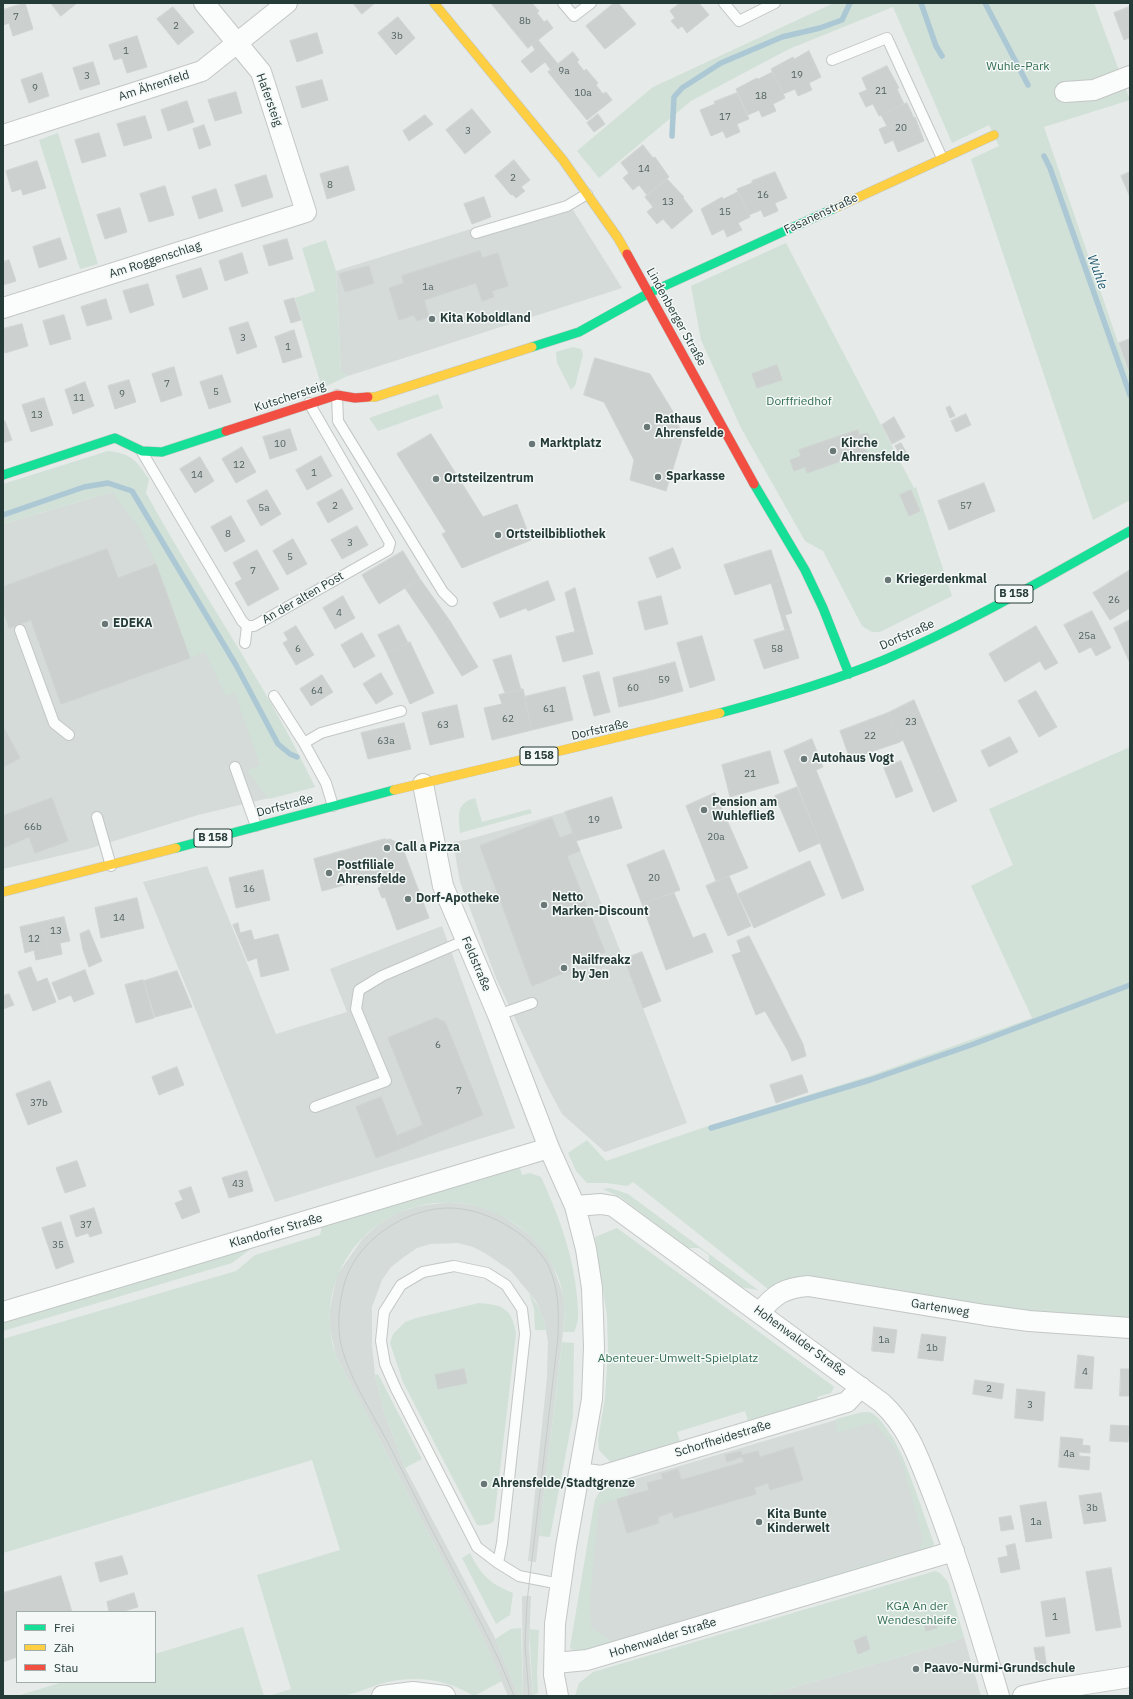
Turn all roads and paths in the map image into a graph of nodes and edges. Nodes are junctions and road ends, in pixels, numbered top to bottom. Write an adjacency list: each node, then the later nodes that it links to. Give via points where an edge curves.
1 (204, 3): 8 (street, Hafersteig)
2 (287, 3): 8 (street, Am Ährenfeld)
3 (434, 3): 15 (street, Lindenberger Straße, via 563,160)
4 (563, 3): 5 (lane, via 574,16)
5 (591, 3)
6 (724, 3): 7 (lane, via 739,21)
7 (775, 3)
8 (237, 42): 12 (street, Am Ährenfeld, via 202,71); 16 (street, Hafersteig, via 261,72)
9 (832, 60): 14 (lane, via 887,38)
10 (1130, 76): 11 (street, via 1094,90)
11 (1065, 92)
12 (3, 135)
13 (994, 135): 14 (street, Fasanenstraße)
14 (942, 158): 18 (street, Fasanenstraße)
15 (587, 194): 17 (lane, via 567,206); 18 (street, Lindenberger Straße, via 618,238)
16 (306, 212): 19 (street, Am Roggenschlag)
17 (476, 233)
18 (649, 293): 20 (street, Kutschersteig, via 579,332 375,397 355,398); 29 (street, Lindenberger Straße, via 780,530 805,570)
19 (3, 308)
20 (337, 395): 21 (street, Kutschersteig); 25 (lane, via 338,421 443,592)
21 (309, 403): 22 (street, Kutschersteig, via 162,452); 26 (lane, An der alten Post, via 390,544 388,550 254,626)
22 (142, 451): 23 (street, Kutschersteig, via 116,438); 26 (lane, An der alten Post)
23 (3, 476)
24 (1130, 532): 29 (street, Dorfstraße / B 158, via 919,644)
25 (452, 601)
26 (247, 626): 28 (lane)
27 (20, 630): 32 (lane, via 54,723)
28 (244, 643)
29 (849, 674): 35 (street, Dorfstraße / B 158, via 708,716)
30 (274, 696): 33 (lane)
31 (401, 711): 33 (lane, via 321,733)
32 (69, 735)
33 (304, 743): 36 (lane, via 326,783)
34 (235, 767): 38 (lane)
35 (423, 784): 36 (street, Dorfstraße / B 158); 41 (street, Feldstraße, via 443,886)
36 (333, 806): 38 (street, Dorfstraße / B 158)
37 (97, 818): 39 (lane)
38 (256, 826): 39 (street, Dorfstraße / B 158)
39 (111, 866): 40 (street, Dorfstraße / B 158)
40 (3, 892)
41 (466, 940): 43 (street, Feldstraße); 44 (lane, via 382,976 359,990 356,1009 386,1081)
42 (532, 1003): 43 (lane)
43 (498, 1015): 45 (street, Feldstraße)
44 (315, 1107)
45 (547, 1144): 46 (street); 47 (street, Klandorfer Straße)
46 (575, 1206): 48 (street, Hohenwalder Straße, via 613,1206); 51 (street, via 586,1249 592,1288 594,1347 592,1399)
47 (3, 1312)
48 (760, 1312): 49 (street, Gartenweg, via 772,1297 796,1287 808,1286 1000,1317); 50 (street, Hohenwalder Straße)
49 (1130, 1328)
50 (861, 1387): 51 (street, Schorfheidestraße, via 847,1402 601,1476); 52 (street, Hohenwalder Straße, via 895,1415 907,1434)
51 (579, 1473): 54 (street)
52 (954, 1551): 55 (street, Hohenwalder Straße, via 587,1660); 60 (street, Hohenwalder Straße)
53 (498, 1563): 53 (lane, via 525,1334 522,1310 506,1285 486,1273 454,1266 423,1272 401,1285 384,1312 381,1341 385,1364 478,1547); 54 (lane, via 519,1576)
54 (560, 1584): 55 (street, via 555,1624)
55 (555, 1663): 59 (street)
56 (1130, 1677): 61 (street)
57 (382, 1696): 58 (street, via 413,1692)
58 (445, 1696)
59 (558, 1696)
60 (999, 1696)
61 (1023, 1696)

